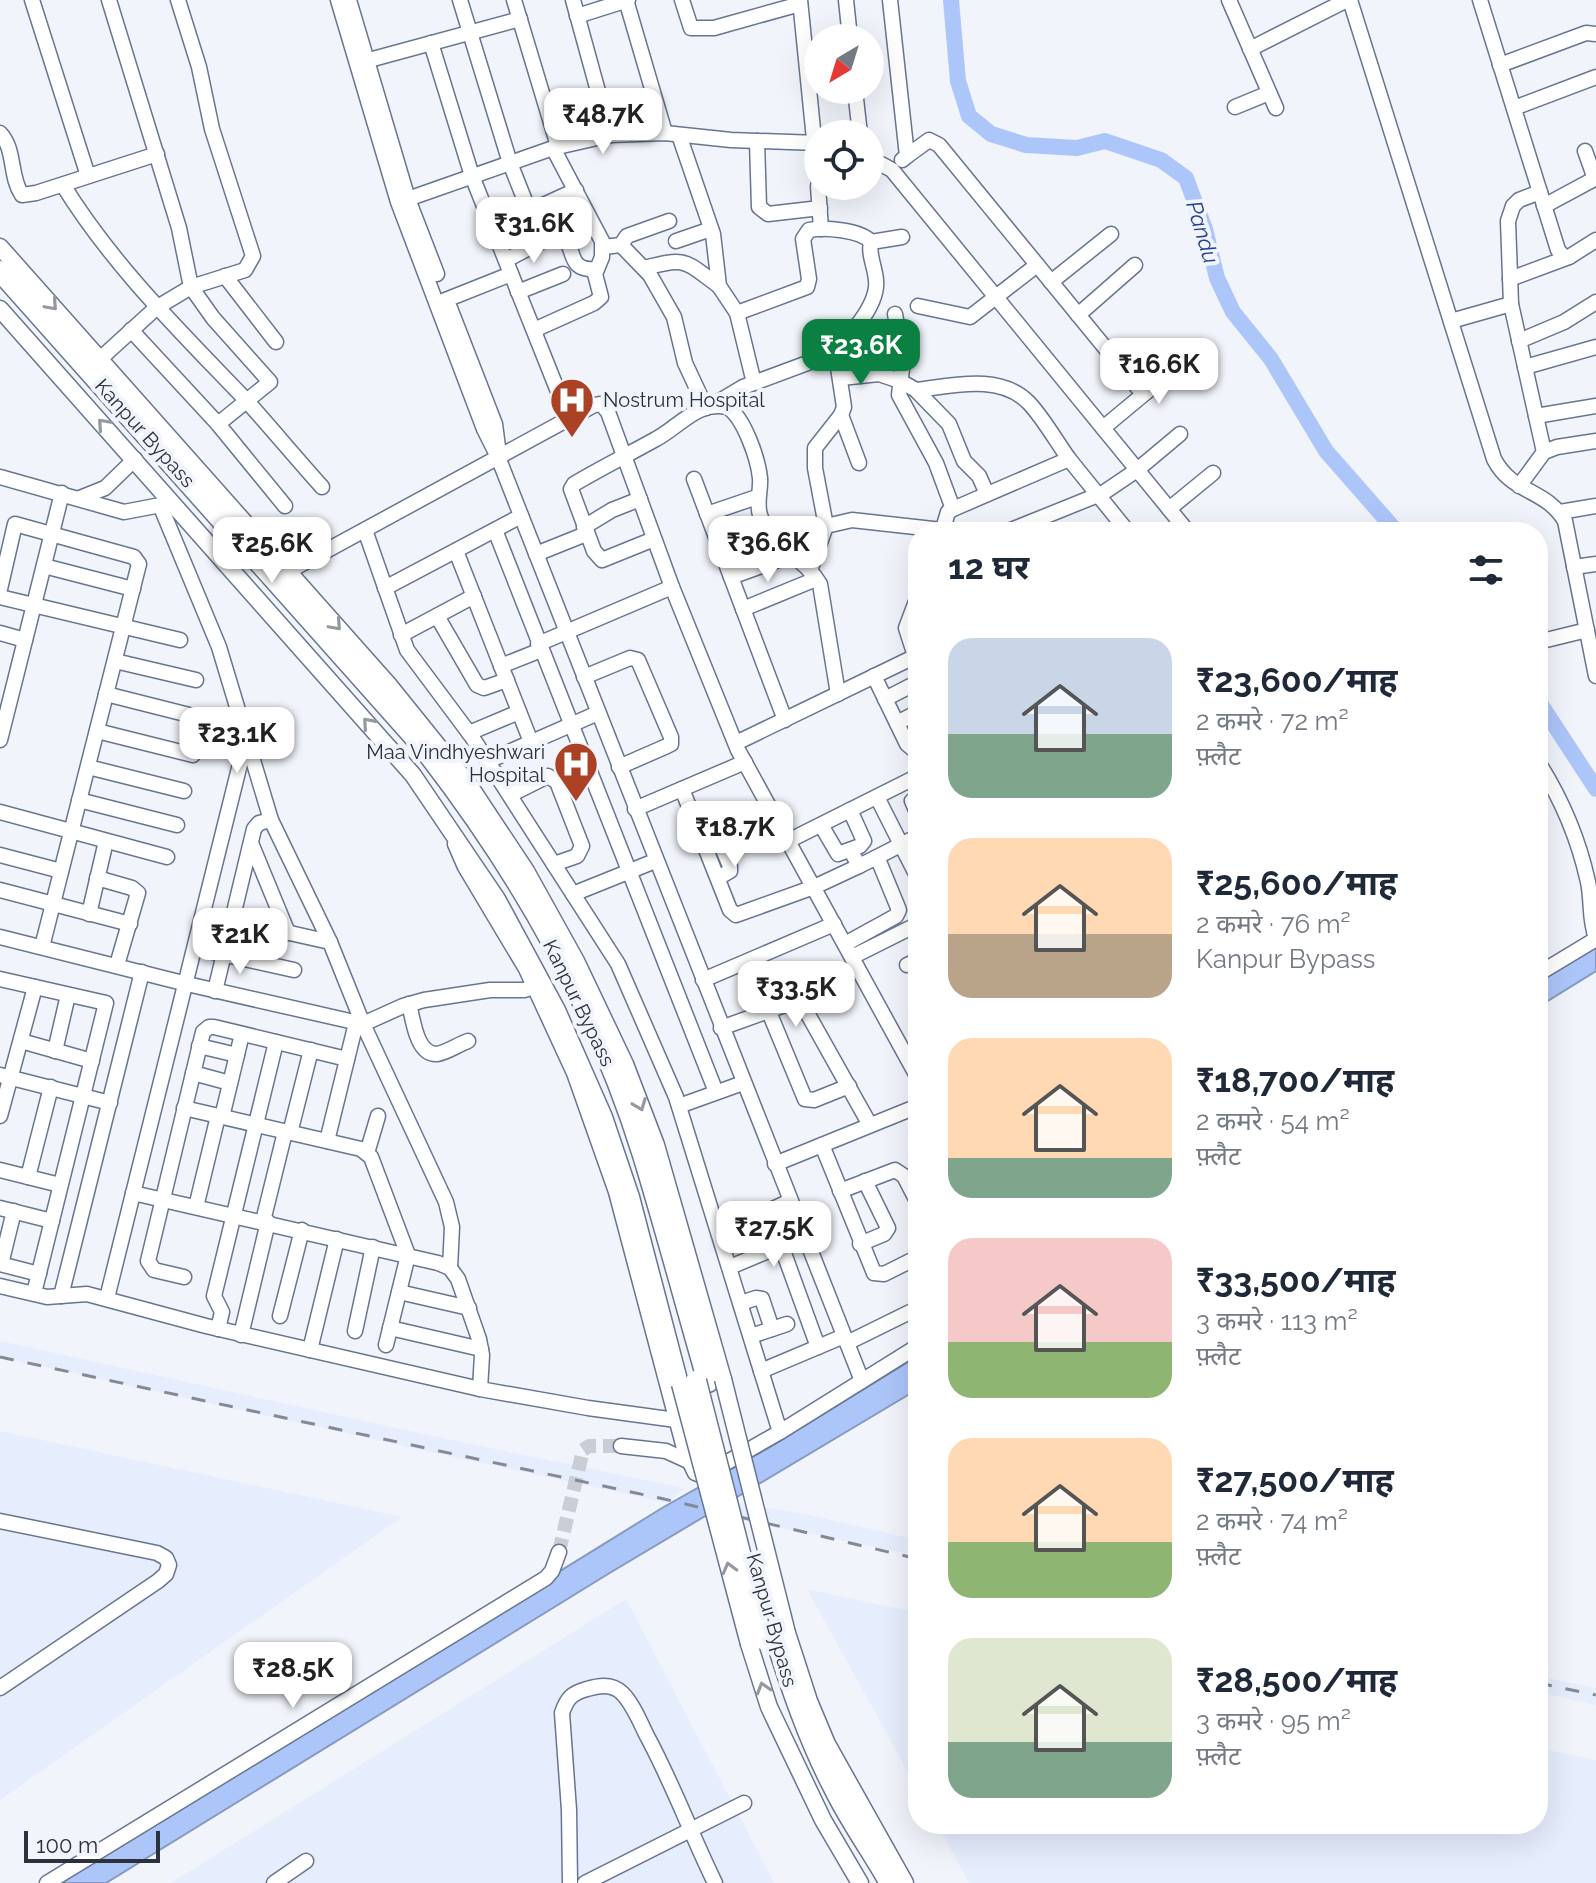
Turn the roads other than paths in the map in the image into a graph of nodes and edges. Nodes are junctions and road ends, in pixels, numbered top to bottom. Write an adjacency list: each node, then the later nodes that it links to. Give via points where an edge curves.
1 (32, 0): 44 (street)
2 (109, 0): 39 (street)
3 (178, 0): 76 (street, via 253,256 245,270)
4 (338, 0): 24 (street)
5 (349, 0): 24 (street)
6 (460, 0): 20 (street)
7 (514, 0): 18 (street)
8 (573, 0): 17 (street)
9 (627, 0): 17 (street); 33 (street)
10 (682, 0): 16 (street, via 691,28 714,28)
11 (846, 0): 19 (street)
12 (890, 0): 40 (street)
13 (1229, 0): 23 (street)
14 (1348, 0): 23 (street); 93 (street)
15 (1480, 0): 25 (street)
16 (800, 2): 31 (street)
17 (577, 16): 34 (street)
18 (520, 19): 20 (street); 37 (street)
19 (849, 24)
20 (470, 33): 22 (street); 41 (street)
21 (1596, 34): 25 (street, via 1586,33)
22 (431, 43): 24 (street); 45 (street)
23 (1250, 49): 27 (street)
24 (362, 62): 51 (street)
25 (1500, 65): 30 (street)
26 (1596, 77): 30 (street)
27 (1269, 93): 28 (street); 29 (street)
28 (1235, 107)
29 (1276, 108)
30 (1514, 108): 49 (street)
31 (814, 120)
32 (0, 133): 47 (street, via 7,140 22,195)
33 (672, 134): 34 (street); 35 (street); 57 (street)
34 (610, 135): 37 (street)
35 (757, 141): 36 (street); 52 (street, via 759,207 768,214)
36 (804, 143)
37 (555, 147): 41 (street); 48 (street)
38 (1585, 151): 46 (street)
39 (157, 154): 44 (street); 80 (street)
40 (907, 156): 43 (street); 69 (street, via 924,142 935,142)
41 (510, 163): 45 (street); 53 (street)
42 (884, 166): 43 (street)
43 (892, 170): 83 (street)
44 (88, 176): 47 (street)
45 (472, 176): 51 (street); 56 (street)
46 (1596, 178): 49 (street)
47 (63, 185): 88 (street)
48 (576, 190): 53 (street); 67 (street)
49 (1542, 199): 68 (street, via 1558,250); 77 (street, via 1519,200 1510,212)
50 (819, 200): 52 (street)
51 (403, 201): 84 (street)
52 (820, 208): 58 (street)
53 (529, 211): 56 (street)
54 (669, 221): 65 (street, via 627,236)
55 (571, 227): 59 (street)
56 (493, 228): 71 (street)
57 (711, 229): 63 (street); 79 (street)
58 (821, 229): 64 (street, via 862,235); 90 (street, via 809,230 803,239 807,287)
59 (555, 234): 71 (street); 73 (street, via 564,236 578,267)
60 (1111, 234): 78 (street)
61 (902, 237): 64 (street)
62 (1596, 240): 68 (street)
63 (676, 241)
64 (871, 242): 99 (street, via 874,295 857,326)
65 (621, 245): 67 (street); 72 (street)
66 (0, 247): 101 (main road, one-way to 101)
67 (603, 247): 73 (street)
68 (1569, 257): 77 (street)
69 (1037, 265): 78 (street); 83 (street)
70 (1135, 265): 92 (street)
71 (508, 267): 82 (street); 84 (street)
72 (644, 268): 79 (street, via 684,261); 110 (street, via 674,317 685,363)
73 (597, 269): 95 (street, via 599,300)
74 (0, 271): 378 (highway, Kanpur Bypass, via 418,741 517,881 612,1071 642,1153 708,1382)
75 (563, 274): 82 (street)
76 (225, 276): 80 (street); 97 (street)
77 (1510, 279): 86 (street)
78 (1051, 282): 92 (street)
79 (719, 286): 90 (street)
80 (191, 287): 88 (street); 108 (street, via 270,382)
81 (0, 288): 378 (highway, Kanpur Bypass, bridge, via 407,746 504,883 604,1076)
82 (518, 292): 95 (street)
83 (996, 298): 87 (street, via 970,317); 115 (street)
84 (442, 301): 120 (street, via 495,424)
85 (1596, 302): 96 (street)
86 (1511, 304): 93 (street); 96 (street)
87 (918, 306)
88 (156, 308): 94 (street); 108 (street)
89 (0, 309): 121 (main road, one-way to 89)
90 (737, 313): 105 (street)
91 (895, 314): 104 (street, via 903,354)
92 (1078, 315): 107 (street)
93 (1451, 321): 128 (street, via 1494,459 1506,478)
94 (131, 330): 101 (street); 114 (street)
95 (534, 330): 113 (street)
96 (1519, 341): 102 (street)
97 (276, 342)
98 (1596, 347): 102 (street)
99 (829, 355): 103 (street, via 837,361); 105 (street)
100 (1191, 355): 107 (street)
101 (100, 359): 165 (main road)
102 (1525, 367): 112 (street)
103 (841, 378): 104 (street, via 871,373); 111 (street)
104 (900, 381): 106 (street); 139 (street, via 899,395 936,463)
105 (754, 383): 110 (street)
106 (916, 390): 122 (street, via 973,384 1003,387 1030,405); 131 (street, via 949,424 964,461)
107 (1143, 394): 115 (street)
108 (246, 401): 114 (street); 129 (street)
109 (1596, 406): 112 (street)
110 (710, 407): 119 (street); 133 (street, via 727,407 742,422 759,474)
111 (841, 415): 123 (street); 149 (street, via 815,448)
112 (1536, 416): 118 (street)
113 (569, 419): 119 (street, via 601,404); 120 (street)
114 (218, 424): 137 (street)
115 (1103, 428): 124 (street)
116 (1180, 434): 124 (street)
117 (1596, 441): 118 (street)
118 (1544, 452): 128 (street)
119 (623, 455): 135 (street); 154 (street, via 571,489)
120 (498, 457): 143 (street); 152 (street)
121 (135, 459): 134 (street, via 105,488); 136 (main road)
122 (1069, 459): 131 (street); 132 (street)
123 (859, 463)
124 (1137, 470): 132 (street); 140 (street)
125 (1213, 473): 140 (street)
126 (0, 477): 130 (street)
127 (694, 479): 142 (street)
128 (1519, 486): 141 (street)
129 (322, 487)
130 (62, 493): 134 (street); 155 (street)
131 (987, 494): 139 (street)
132 (1097, 495): 146 (street); 147 (street)
133 (757, 497): 142 (street); 151 (street)
134 (80, 498): 136 (street, via 131,511)
135 (640, 499): 154 (street, via 612,510); 156 (street)
136 (166, 504): 209 (street); 232 (main road, one-way to 136, via 413,775)
137 (285, 506)
138 (1596, 506): 141 (street)
139 (953, 509): 145 (street)
140 (1169, 509): 148 (street)
141 (1560, 512): 164 (street)
142 (707, 514): 157 (street)
143 (521, 516): 153 (street); 159 (street)
144 (8, 522): 155 (street); 161 (street)
145 (945, 522)
146 (1031, 522)
147 (1120, 522)
148 (1180, 522)
149 (826, 526): 150 (street, via 852,520); 166 (street)
150 (908, 527)
151 (767, 529): 157 (street); 160 (street)
152 (365, 530): 165 (street); 169 (street)
153 (495, 530): 158 (street); 185 (street)
154 (585, 530): 156 (street, via 595,563); 159 (street)
155 (52, 534): 163 (street); 171 (street, via 134,557 139,564)
156 (654, 539): 168 (street)
157 (720, 548): 167 (street)
158 (456, 551): 169 (street); 172 (street)
159 (536, 554): 179 (street)
160 (792, 555): 166 (street); 167 (street)
161 (3, 563): 170 (street)
162 (1596, 564): 164 (street)
163 (44, 566): 171 (street); 174 (street)
164 (1574, 567): 177 (street)
165 (289, 571): 378 (main road, one-way to 378, bridge, via 467,782 533,884 625,1064 656,1145 723,1379)
166 (813, 575): 175 (street); 197 (street, via 820,584)
167 (731, 577): 175 (street)
168 (672, 587): 179 (street); 212 (street, via 697,631)
169 (385, 588): 181 (street)
170 (0, 589)
171 (133, 589): 178 (street)
172 (474, 596): 176 (street); 189 (street)
173 (0, 597): 174 (street)
174 (34, 605): 178 (street); 183 (street)
175 (743, 609): 204 (street)
176 (437, 616): 181 (street); 189 (street, via 480,688)
177 (1589, 622): 182 (street); 192 (street)
178 (124, 626): 184 (street); 187 (street)
179 (566, 632): 185 (street); 193 (street)
180 (0, 633): 183 (street)
181 (401, 635): 208 (street)
182 (1548, 638)
183 (25, 640): 190 (street)
184 (180, 640)
185 (540, 647): 189 (street); 206 (street)
186 (908, 660): 191 (street)
187 (115, 661): 194 (street); 196 (street)
188 (0, 669): 190 (street)
189 (504, 673): 200 (street)
190 (17, 674): 199 (street)
191 (874, 676): 197 (street); 198 (street)
192 (1596, 676)
193 (584, 677): 201 (street); 218 (street, via 630,658 638,660 671,737 671,744)
194 (196, 680)
195 (908, 687): 198 (street)
196 (106, 694): 203 (street); 207 (street)
197 (838, 694): 204 (street)
198 (885, 699): 205 (street)
199 (4, 709): 210 (street)
200 (519, 712): 208 (street); 211 (street)
201 (598, 713): 206 (street); 218 (street)
202 (908, 717): 205 (street)
203 (201, 718)
204 (785, 720): 212 (street)
205 (897, 723): 213 (street)
206 (570, 725): 211 (street); 248 (street)
207 (97, 731): 214 (street); 217 (street)
208 (469, 733): 215 (street)
209 (247, 736): 229 (street); 264 (street)
210 (0, 740)
211 (531, 742): 215 (street)
212 (736, 743): 216 (street)
213 (908, 744)
214 (193, 755)
215 (488, 761): 223 (street)
216 (745, 762): 221 (street); 235 (street)
217 (88, 767): 222 (street); 225 (street)
218 (619, 767): 226 (street)
219 (1548, 779): 261 (street, via 1583,865)
220 (908, 781): 224 (street)
221 (682, 789): 226 (street); 250 (street, via 736,915)
222 (184, 791)
223 (510, 795): 245 (street); 245 (street, via 548,776 557,782 582,846 577,856)
224 (877, 797): 227 (street); 238 (street)
225 (79, 800): 230 (street); 233 (street)
226 (635, 809): 244 (street)
227 (850, 810): 231 (street); 239 (street, via 864,841)
228 (0, 812): 233 (street)
229 (271, 820): 237 (street, via 256,825); 262 (street)
230 (177, 825)
231 (821, 825): 235 (street); 239 (street, via 838,854)
232 (451, 828): 276 (street, via 455,848); 378 (main road, one-way to 232, bridge, via 604,1117 557,1010 497,899)
233 (71, 831): 234 (street); 247 (street)
234 (106, 841): 241 (street); 249 (street)
235 (788, 841): 250 (street)
236 (908, 841): 238 (street)
237 (251, 843): 255 (street); 258 (street)
238 (901, 845): 242 (street); 243 (street)
239 (851, 851): 246 (street)
240 (0, 855): 247 (street)
241 (167, 857)
242 (875, 858): 246 (street); 266 (street, via 899,914)
243 (908, 859)
244 (655, 861): 248 (street); 273 (street)
245 (554, 864): 252 (street)
246 (859, 866): 250 (street)
247 (61, 871): 253 (street)
248 (629, 872): 252 (street); 303 (street)
249 (97, 878): 254 (street); 256 (street, via 136,890)
250 (814, 887): 257 (street)
251 (0, 890): 253 (street)
252 (573, 894): 306 (street, via 618,964)
253 (53, 904): 254 (street); 263 (street)
254 (89, 914): 256 (street)
255 (232, 920): 258 (street); 265 (street)
256 (130, 924): 268 (street)
257 (834, 924): 266 (street); 267 (street)
258 (288, 933): 262 (street)
259 (908, 934): 266 (street)
260 (0, 937): 263 (street)
261 (1596, 938): 269 (street)
262 (330, 942): 284 (street)
263 (42, 947): 268 (street)
264 (195, 948): 265 (street); 272 (street)
265 (224, 954): 270 (street); 277 (street)
266 (851, 956): 279 (street, via 802,994); 295 (street)
267 (748, 961): 273 (street); 283 (street)
268 (117, 965): 271 (street)
269 (1548, 968)
270 (294, 970)
271 (142, 972): 272 (street); 282 (street)
272 (172, 980): 277 (street); 325 (street)
273 (703, 980): 285 (street)
274 (1, 981): 275 (street)
275 (35, 987): 278 (street); 287 (street)
276 (534, 987): 281 (street); 372 (street, via 574,1073 616,1192)
277 (215, 991): 284 (street)
278 (68, 995): 280 (street); 292 (street)
279 (801, 1002): 283 (street); 301 (street)
280 (106, 1003): 282 (street); 296 (street)
281 (409, 1004): 284 (street); 288 (street, via 418,1038 428,1051 437,1054)
282 (133, 1010): 305 (street)
283 (769, 1011): 285 (street); 301 (street, via 805,1099)
284 (359, 1024): 294 (street); 344 (street, via 446,1202 452,1227)
285 (721, 1028): 300 (street)
286 (242, 1034): 289 (street); 290 (street, via 209,1027); 293 (street)
287 (21, 1041): 292 (street); 298 (street)
288 (468, 1041)
289 (276, 1042): 291 (street); 312 (street)
290 (199, 1046): 293 (street); 297 (street)
291 (311, 1050): 294 (street); 314 (street)
292 (55, 1051): 296 (street)
293 (237, 1055): 299 (street)
294 (347, 1059): 315 (street)
295 (908, 1060)
296 (92, 1061): 304 (street)
297 (193, 1073): 299 (street); 307 (street)
298 (6, 1076): 302 (street); 309 (street)
299 (230, 1083): 310 (street)
300 (743, 1083): 303 (street); 318 (street)
301 (849, 1086): 313 (street)
302 (51, 1087): 304 (street); 320 (street)
303 (716, 1092): 306 (street)
304 (83, 1096): 305 (street); 322 (street)
305 (110, 1103): 350 (street)
306 (679, 1106): 343 (street)
307 (184, 1108): 310 (street); 326 (street)
308 (908, 1110): 313 (street)
309 (0, 1116)
310 (220, 1116): 312 (street); 328 (street)
311 (378, 1116): 317 (street)
312 (256, 1125): 314 (street); 330 (street)
313 (870, 1125): 316 (street)
314 (287, 1132): 315 (street); 332 (street)
315 (327, 1141): 317 (street)
316 (822, 1145): 318 (street); 324 (street)
317 (367, 1153): 340 (street, via 375,1162)
318 (775, 1164): 327 (street)
319 (0, 1170): 320 (street)
320 (28, 1177): 322 (street)
321 (865, 1181): 323 (street, via 898,1172); 324 (street); 337 (street, via 888,1228)
322 (60, 1185): 331 (street)
323 (908, 1188)
324 (840, 1191): 337 (street)
325 (133, 1193): 326 (street); 351 (street)
326 (162, 1200): 328 (street); 346 (street, via 149,1266)
327 (790, 1201): 333 (street); 335 (street)
328 (196, 1207): 330 (street)
329 (7, 1210): 331 (street); 342 (street)
330 (234, 1215): 332 (street); 358 (street, via 214,1296 222,1312)
331 (52, 1221): 345 (street)
332 (265, 1222): 334 (street); 361 (street)
333 (738, 1225)
334 (302, 1230): 336 (street); 355 (street)
335 (804, 1236): 338 (street); 363 (street)
336 (337, 1239): 339 (street); 367 (street)
337 (860, 1244): 341 (street, via 878,1274)
338 (781, 1245): 343 (street); 365 (street)
339 (373, 1247): 340 (street); 360 (street)
340 (408, 1255): 344 (street); 348 (street)
341 (908, 1261)
342 (0, 1264): 345 (street)
343 (730, 1267): 352 (street)
344 (450, 1268): 353 (street)
345 (39, 1274): 349 (street)
346 (184, 1277)
347 (0, 1286): 349 (street)
348 (399, 1292): 353 (street); 357 (street)
349 (34, 1293): 350 (street)
350 (61, 1296): 351 (street)
351 (107, 1298): 358 (street)
352 (741, 1303): 359 (street, via 762,1299); 362 (street)
353 (469, 1308): 366 (street)
354 (908, 1312): 363 (street)
355 (280, 1316)
356 (787, 1324): 359 (street)
357 (390, 1328): 364 (street); 366 (street)
358 (218, 1329): 361 (street)
359 (772, 1329): 362 (street)
360 (355, 1331)
361 (241, 1335): 367 (street)
362 (751, 1336): 369 (street)
363 (845, 1340): 365 (street); 370 (street)
364 (386, 1345)
365 (818, 1347): 369 (street)
366 (481, 1349): 371 (street)
367 (310, 1350): 371 (street)
368 (908, 1352): 370 (street)
369 (761, 1371): 373 (street)
370 (862, 1381): 373 (street)
371 (480, 1389): 372 (street)
372 (676, 1420): 375 (street)
373 (780, 1432): 375 (street, via 703,1476)
374 (621, 1446): 375 (street, via 666,1451)
375 (690, 1462)
376 (0, 1521): 379 (street, via 157,1553 169,1565 158,1581)
377 (559, 1552): 383 (street, via 546,1578)
378 (768, 1637): 388 (main road, one-way to 378, via 769,1707); 389 (highway, Kanpur Bypass, via 804,1754); 390 (highway, Kanpur Bypass, via 835,1791); 391 (main road, via 809,1701 827,1744)
379 (0, 1688)
380 (744, 1803): 381 (street)
381 (690, 1830): 385 (street, via 669,1778 622,1693 599,1685 572,1694 562,1713); 386 (street); 387 (street)
382 (306, 1861): 384 (street)
383 (47, 1883)
384 (274, 1883)
385 (570, 1883)
386 (585, 1883)
387 (715, 1883)
388 (860, 1883)
389 (875, 1883)
390 (890, 1883)
391 (905, 1883)

